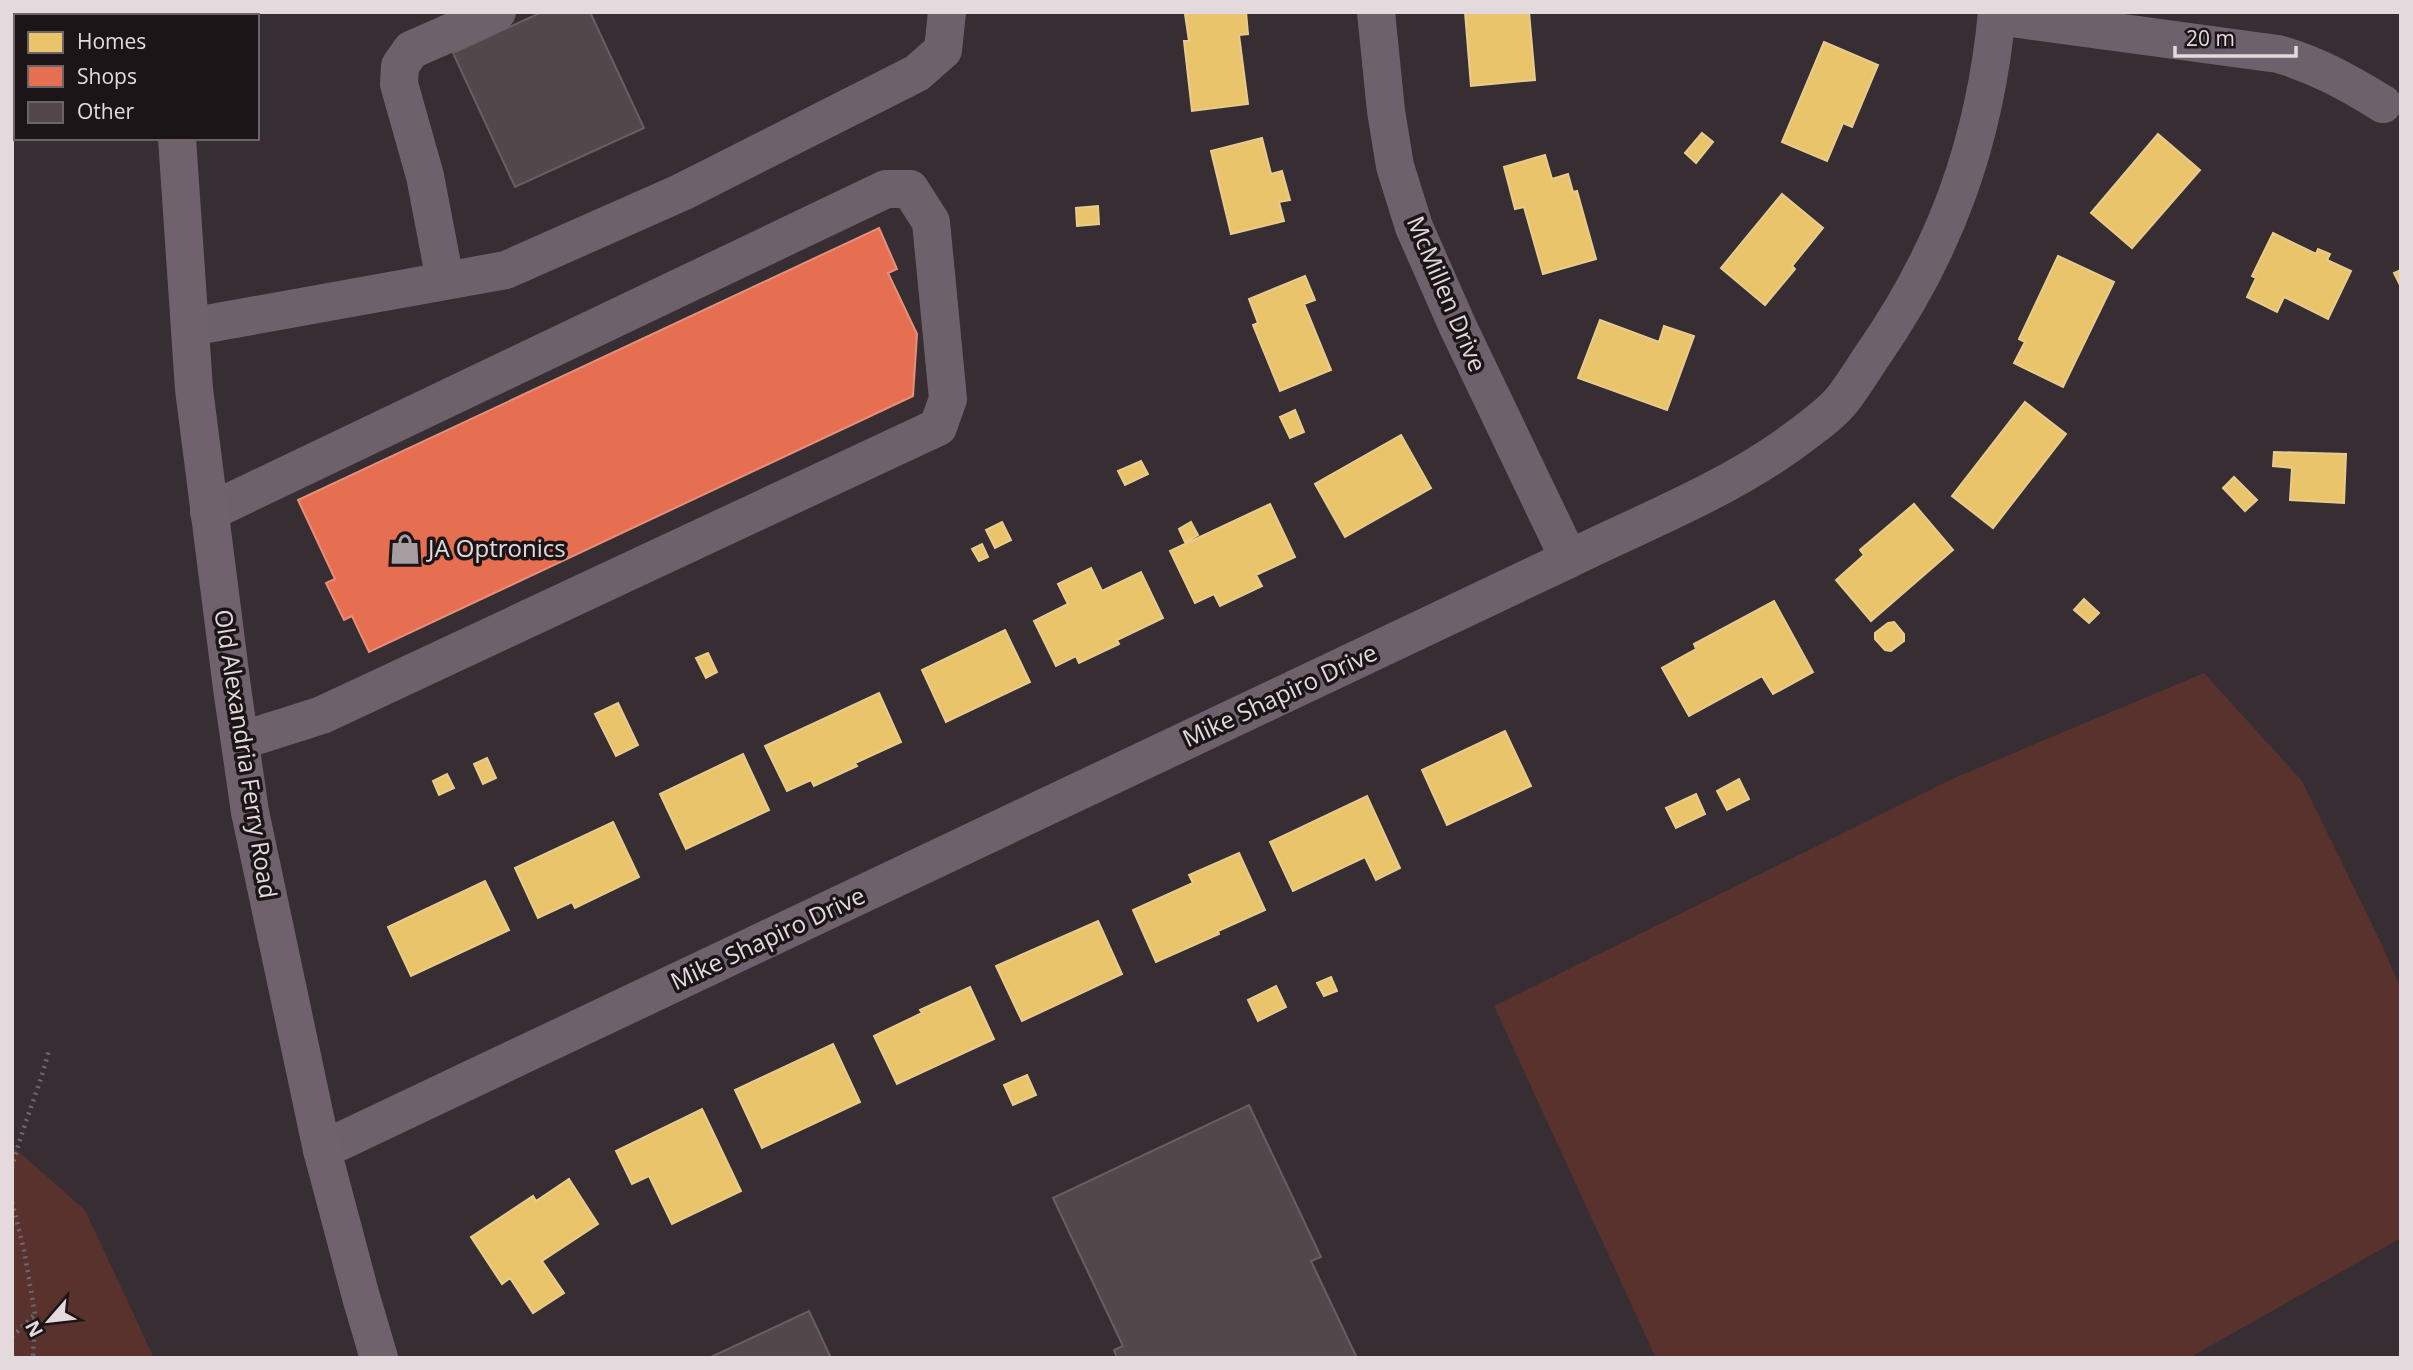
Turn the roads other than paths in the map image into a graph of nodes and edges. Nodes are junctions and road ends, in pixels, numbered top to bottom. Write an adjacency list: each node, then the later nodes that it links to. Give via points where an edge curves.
1 (497, 12): 7 (street, via 411,50 400,66 399,83 425,176)
2 (947, 12): 7 (street, via 943,50 917,73 682,192 506,270)
3 (1376, 12): 10 (street, McMillen Drive, via 1385,111 1395,166 1414,227)
4 (1997, 14): 5 (street, via 2278,54 2334,74); 10 (street, Mike Shapiro Drive, via 1973,152 1956,200 1914,291 1841,401 1751,468)
5 (2384, 104)
6 (177, 140): 8 (main road, Old Alexandria Ferry Road)
7 (446, 280): 8 (street)
8 (190, 327): 9 (main road, Old Alexandria Ferry Road)
9 (209, 512): 11 (main road, Old Alexandria Ferry Road); 11 (street, via 886,189 910,189 931,222 948,399 938,427 322,715)
10 (1569, 559): 12 (street, Mike Shapiro Drive)
11 (240, 741): 12 (main road, Old Alexandria Ferry Road, via 253,825)
12 (322, 1150): 13 (main road, Old Alexandria Ferry Road)
13 (379, 1358)

